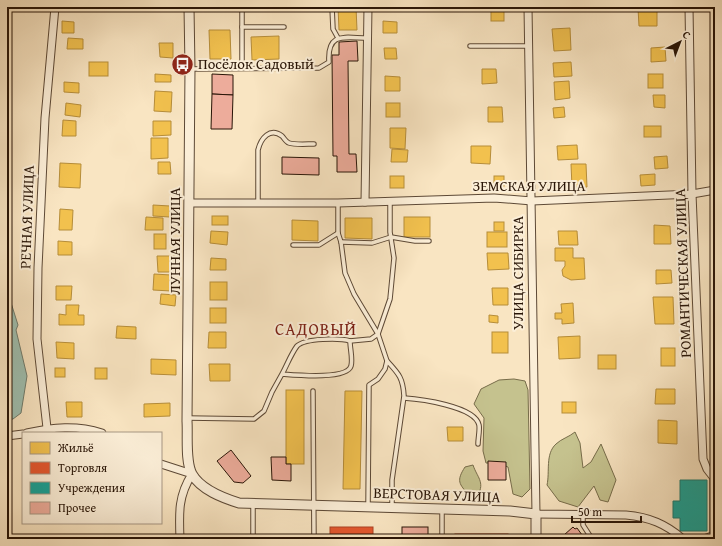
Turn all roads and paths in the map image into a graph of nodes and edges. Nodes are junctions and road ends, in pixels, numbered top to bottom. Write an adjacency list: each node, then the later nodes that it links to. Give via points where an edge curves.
1 (55, 7): 37 (street, РЕЧНАЯ УЛИЦА, via 45,118 38,268 37,340)
2 (189, 7): 15 (street, ЛУННАЯ УЛИЦА)
3 (242, 7): 8 (lane)
4 (332, 7): 10 (lane, via 332,29)
5 (368, 7): 11 (street)
6 (528, 7): 13 (street, УЛИЦА СИБИРКА)
7 (689, 7): 18 (street, РОМАНТИЧЕСКАЯ УЛИЦА)
8 (242, 27): 9 (lane); 14 (lane)
9 (284, 27)
10 (338, 38): 11 (lane); 14 (lane, via 331,42 328,50 329,62 319,68)
11 (369, 38): 21 (street)
12 (470, 46): 13 (lane)
13 (529, 46): 20 (street, УЛИЦА СИБИРКА)
14 (242, 68): 15 (lane)
15 (190, 69): 22 (street, ЛУННАЯ УЛИЦА)
16 (314, 144): 24 (lane, via 288,143 278,133 271,132 264,136 258,150)
17 (715, 190): 18 (street, ЗЕМСКАЯ УЛИЦА)
18 (692, 194): 20 (street, ЗЕМСКАЯ УЛИЦА); 45 (street, РОМАНТИЧЕСКАЯ УЛИЦА, via 703,459)
19 (390, 201): 20 (street, ЗЕМСКАЯ УЛИЦА, via 494,198); 21 (street, ЗЕМСКАЯ УЛИЦА); 26 (lane)
20 (532, 201): 51 (street, УЛИЦА СИБИРКА)
21 (365, 202): 23 (street, ЗЕМСКАЯ УЛИЦА)
22 (189, 203): 24 (street, ЗЕМСКАЯ УЛИЦА); 36 (street, ЛУННАЯ УЛИЦА)
23 (338, 203): 24 (street, ЗЕМСКАЯ УЛИЦА); 25 (lane)
24 (258, 204)
25 (338, 233): 28 (lane); 29 (lane, via 319,245)
26 (391, 237): 27 (lane); 28 (lane, via 372,243); 30 (lane, via 394,258 390,299)
27 (428, 241)
28 (341, 242): 30 (lane, via 345,273 354,294)
29 (293, 245)
30 (378, 334): 31 (lane, via 371,339); 32 (lane)
31 (350, 341): 33 (lane, via 302,343 297,346); 33 (lane, via 351,367 343,374)
32 (387, 361): 35 (lane, via 404,383); 48 (lane, via 378,379 369,386)
33 (282, 374): 36 (lane, via 264,411 254,419)
34 (313, 391): 47 (lane)
35 (404, 398): 42 (lane, via 450,405 476,420 479,425); 49 (lane, via 392,480)
36 (187, 418): 44 (street, ЛУННАЯ УЛИЦА, via 188,459)
37 (47, 428): 38 (street); 39 (street, via 75,427)
38 (31, 432)
39 (98, 432)
40 (22, 434): 41 (street)
41 (7, 436)
42 (478, 444)
43 (162, 464): 44 (street)
44 (192, 474): 46 (street, ВЕРСТОВАЯ УЛИЦА, via 208,490 222,497 239,503); 54 (street, via 183,488 180,501)
45 (715, 478): 53 (street, РОМАНТИЧЕСКАЯ УЛИЦА)
46 (253, 503): 47 (street, ВЕРСТОВАЯ УЛИЦА); 55 (lane)
47 (315, 506): 48 (street, ВЕРСТОВАЯ УЛИЦА); 56 (lane)
48 (368, 507): 49 (street, ВЕРСТОВАЯ УЛИЦА)
49 (392, 508): 50 (street, ВЕРСТОВАЯ УЛИЦА)
50 (442, 509): 51 (street, ВЕРСТОВАЯ УЛИЦА); 57 (lane)
51 (536, 514): 52 (street, ВЕРСТОВАЯ УЛИЦА); 58 (street, УЛИЦА СИБИРКА)
52 (583, 514): 59 (lane, via 583,525); 60 (street, ВЕРСТОВАЯ УЛИЦА, via 626,515 652,519)
53 (714, 535): 61 (street)
54 (180, 539)
55 (253, 539)
56 (314, 539)
57 (442, 539)
58 (536, 539)
59 (592, 539)
60 (683, 539)
61 (704, 539)

